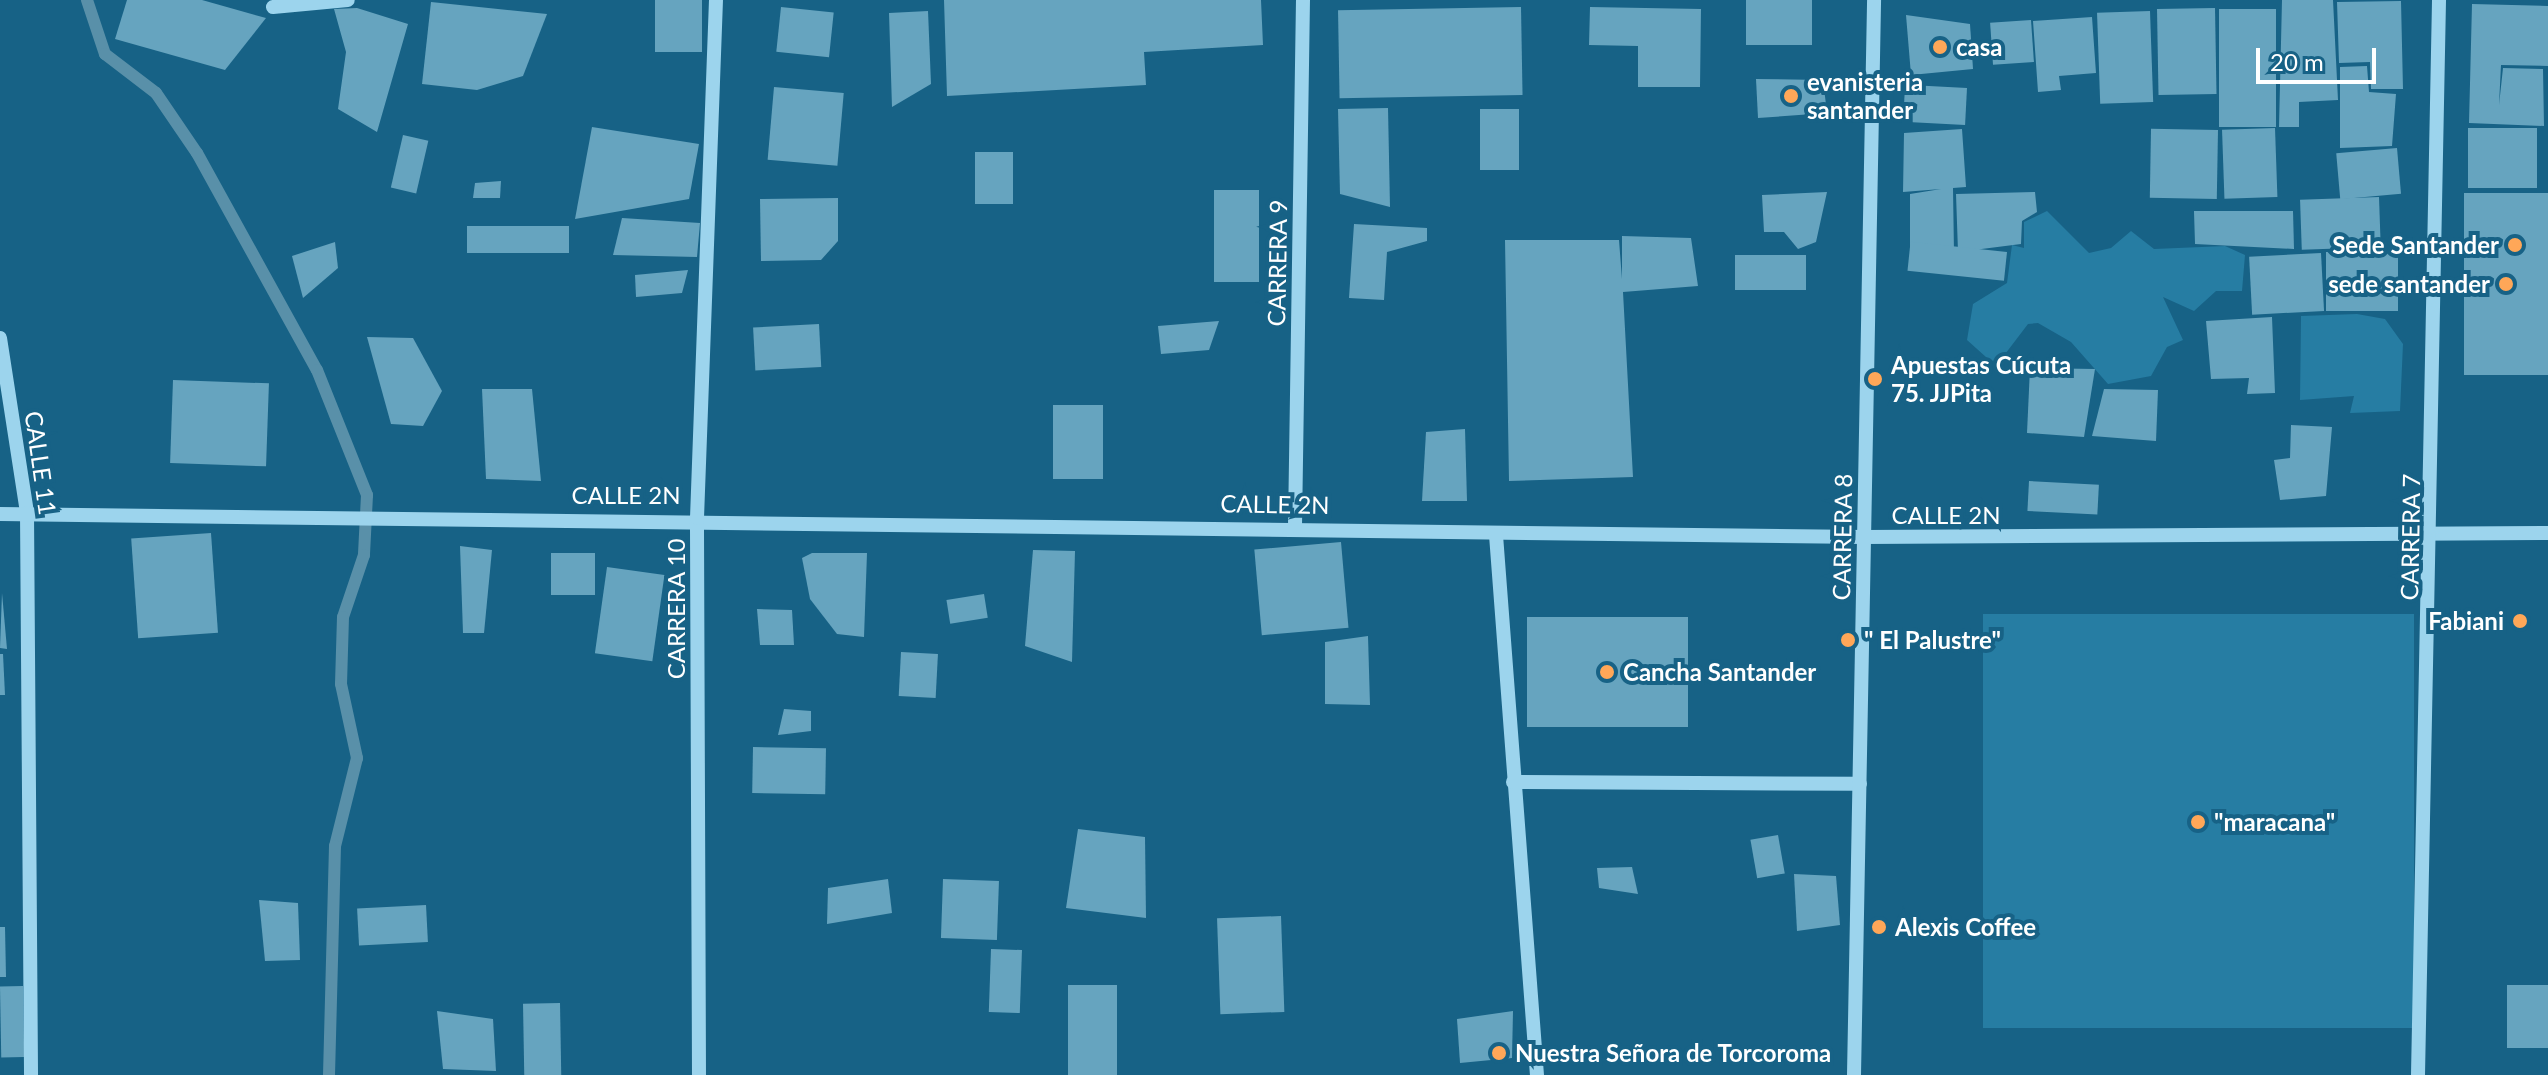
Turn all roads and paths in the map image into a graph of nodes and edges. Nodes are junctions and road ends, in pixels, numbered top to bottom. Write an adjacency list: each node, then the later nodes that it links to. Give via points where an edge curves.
1 (348, 0): 6 (street)
2 (716, 0): 10 (street, CARRERA 10)
3 (1303, 0): 11 (street, CARRERA 9)
4 (1874, 0): 15 (street, CARRERA 8)
5 (2439, 0): 14 (street, CARRERA 7)
6 (273, 7)
7 (0, 338): 8 (street, CALLE 11)
8 (27, 513): 9 (street, CALLE 2N); 10 (street, CALLE 2N); 18 (street, CALLE 11)
9 (0, 514)
10 (697, 518): 11 (street, CALLE 2N); 19 (street, CARRERA 10)
11 (1295, 526): 13 (street, CALLE 2N)
12 (2548, 533): 14 (street, CALLE 2N)
13 (1496, 535): 15 (street, CALLE 2N); 16 (street)
14 (2433, 535): 15 (street, CALLE 2N); 22 (street, CARRERA 7)
15 (1864, 537): 17 (street, CARRERA 8)
16 (1513, 782): 17 (street); 20 (street)
17 (1860, 784): 21 (street, CARRERA 8)
18 (31, 1075)
19 (699, 1075)
20 (1537, 1075)
21 (1854, 1075)
22 (2418, 1075)

